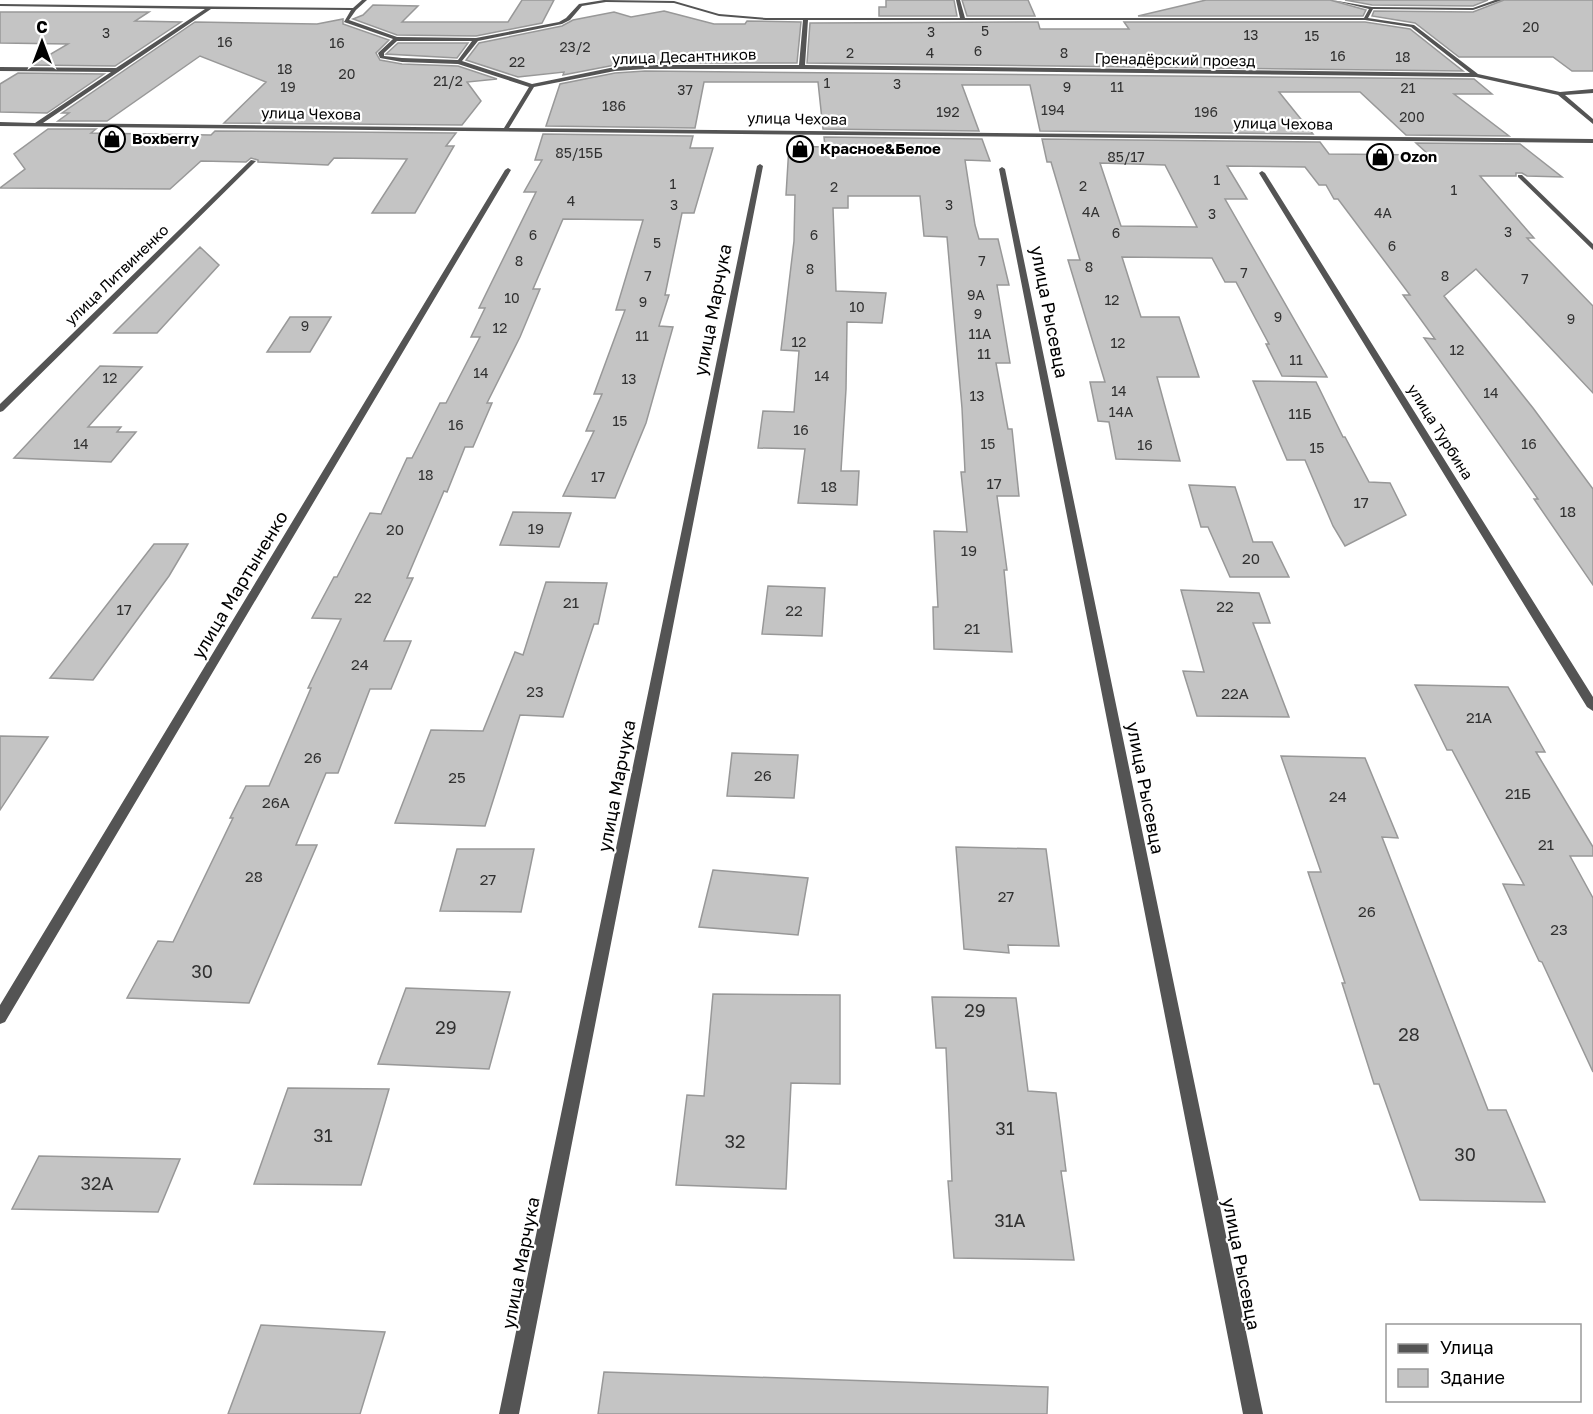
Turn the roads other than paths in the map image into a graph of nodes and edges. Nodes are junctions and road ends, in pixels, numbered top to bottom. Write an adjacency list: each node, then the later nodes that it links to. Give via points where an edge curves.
1 (222, 0): 7 (street)
2 (365, 0): 9 (street)
3 (958, 0): 11 (street)
4 (1334, 0): 8 (street)
5 (1500, 0): 8 (street, via 1473,9)
6 (0, 5): 7 (street)
7 (210, 8): 9 (street); 18 (street)
8 (1372, 8): 12 (street)
9 (354, 9): 13 (street, via 346,21)
10 (806, 19): 11 (street); 14 (street, via 719,15 674,2 606,1 581,5 560,23); 16 (street)
11 (963, 19): 12 (street)
12 (1365, 19): 19 (street, via 1412,26)
13 (396, 39): 14 (street); 15 (street, улица Десантников, via 381,53 382,57)
14 (476, 40): 15 (street)
15 (459, 62): 20 (street, улица Десантников)
16 (802, 67): 19 (street, Гренадёрский проезд); 20 (street, улица Десантников, via 615,69)
17 (0, 69): 18 (street)
18 (118, 70): 25 (street)
19 (1476, 75): 22 (street, Гренадёрский проезд)
20 (532, 86): 26 (street)
21 (1593, 91): 22 (street, Гренадёрский проезд)
22 (1560, 94): 23 (street)
23 (1593, 122)
24 (0, 124): 25 (street, улица Чехова)
25 (37, 124): 26 (street, улица Чехова)
26 (505, 130): 27 (street, улица Чехова)
27 (1593, 141)
28 (254, 161): 35 (street, улица Литвиненко)
29 (760, 166): 38 (street, улица Марчука)
30 (1002, 169): 39 (street, улица Рысевца)
31 (508, 170): 37 (street, улица Мартыненко)
32 (1262, 173): 36 (street, улица Турбина)
33 (1520, 176): 34 (street)
34 (1593, 248)
35 (0, 409)
36 (1593, 707)
37 (0, 1018)
38 (509, 1414)
39 (1253, 1414)

